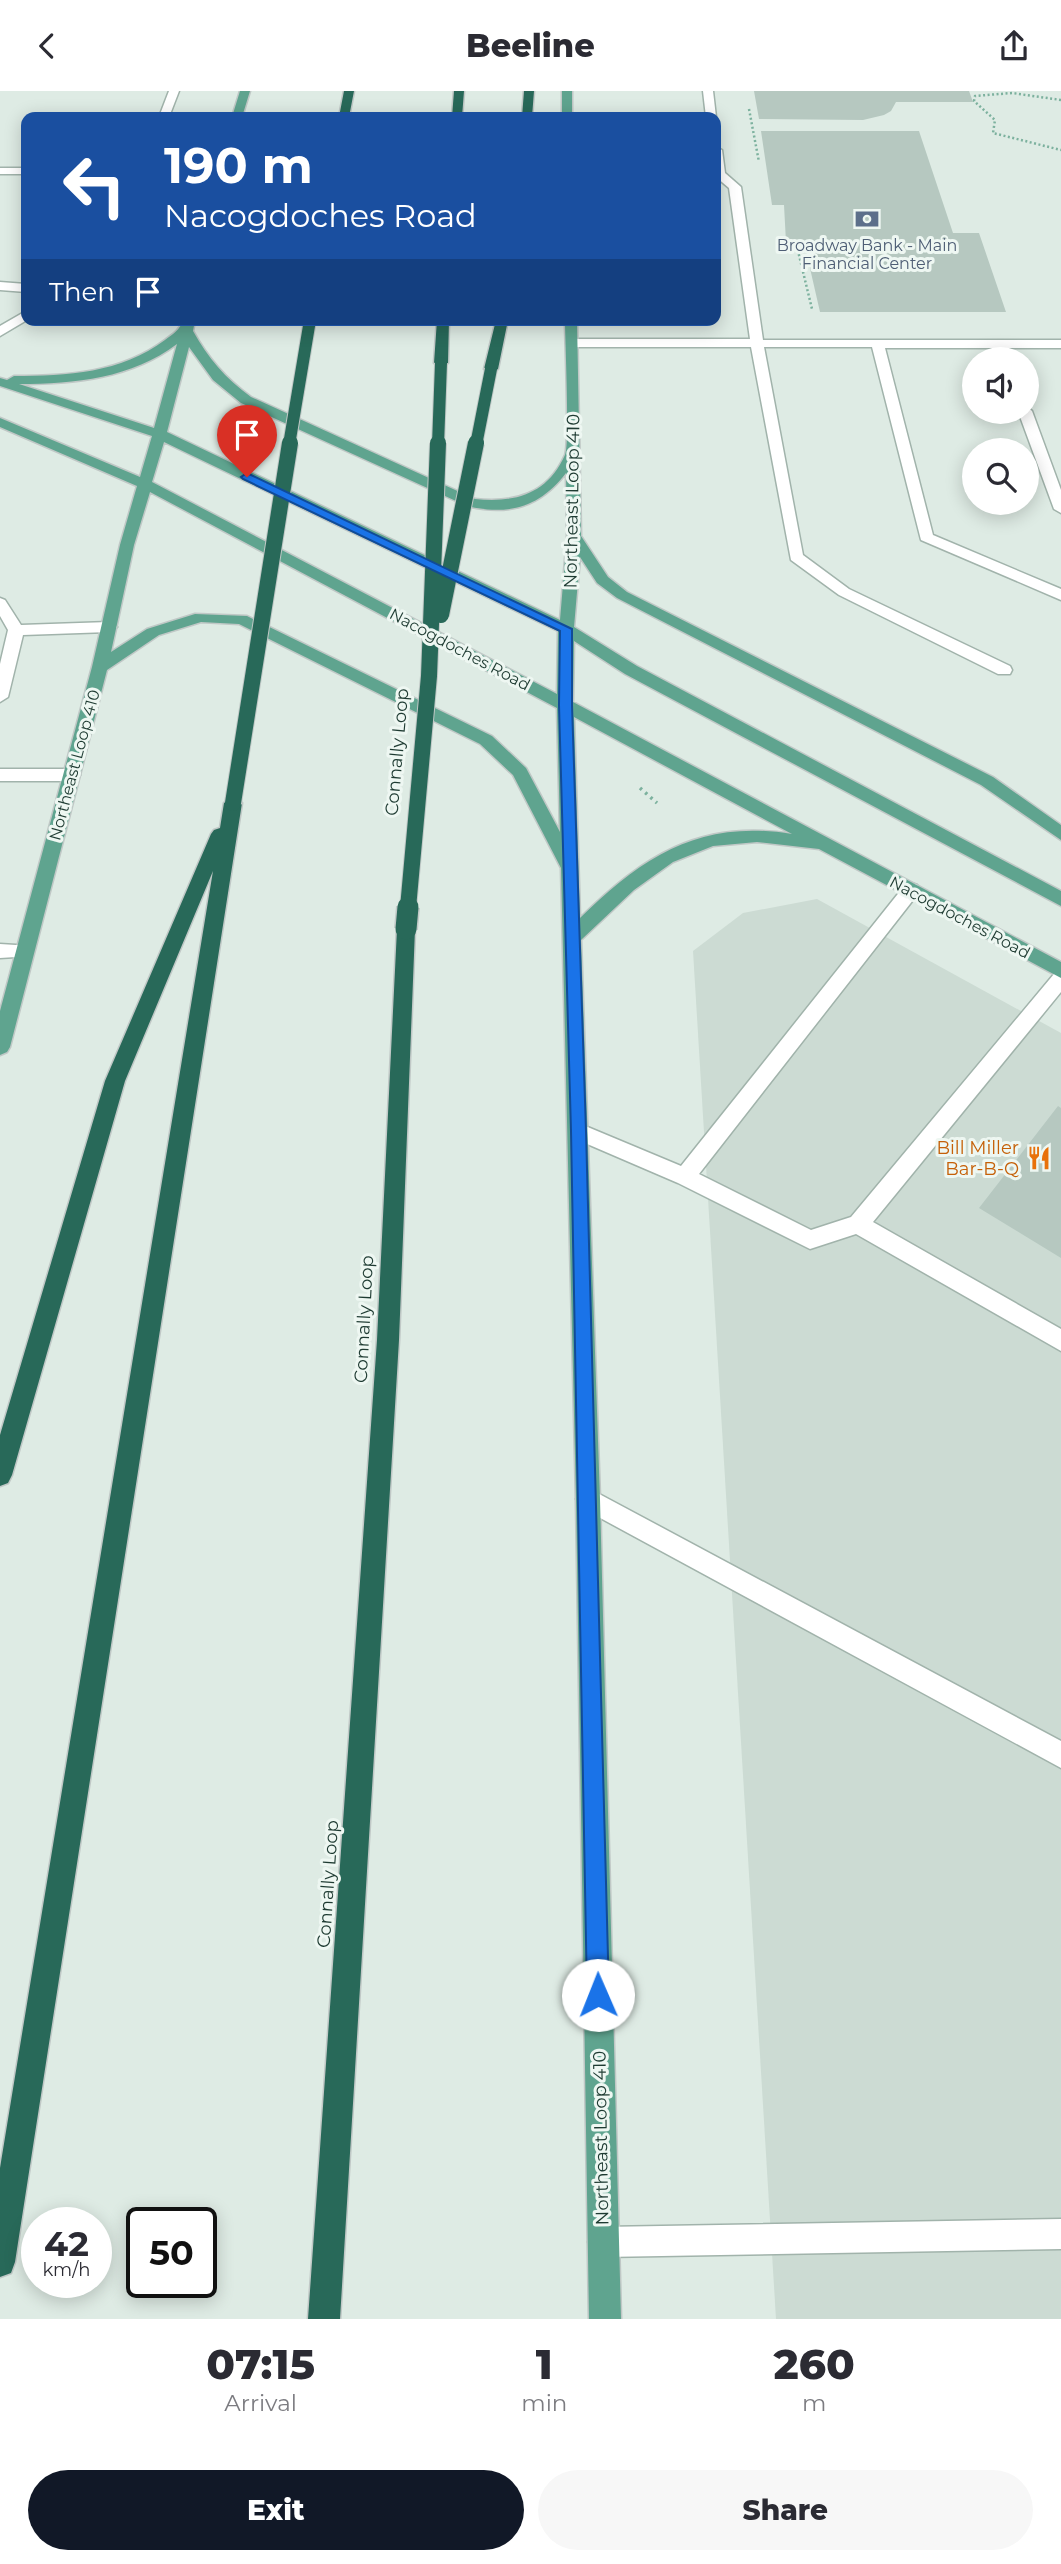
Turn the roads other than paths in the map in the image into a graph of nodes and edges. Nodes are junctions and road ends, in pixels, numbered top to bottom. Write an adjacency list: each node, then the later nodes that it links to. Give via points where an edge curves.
1 (174, 91): 8 (lane)
2 (245, 91): 9 (main road)
3 (349, 91): 10 (highway)
4 (459, 91): 11 (highway)
5 (528, 91): 12 (highway)
6 (567, 91): 13 (main road)
7 (708, 91): 14 (lane)
8 (166, 112)
9 (239, 112)
10 (345, 112)
11 (457, 112)
12 (527, 112)
13 (567, 112)
14 (710, 112)
15 (0, 171): 16 (lane)
16 (21, 171)
17 (721, 176): 30 (lane, via 735,187)
18 (0, 286): 19 (lane)
19 (21, 288)
20 (21, 318): 28 (lane)
21 (187, 326): 35 (main road, via 153,354 125,365 69,377)
22 (188, 326): 38 (main road, Northeast Loop 410)
23 (188, 326): 39 (main road, via 203,361 218,380 246,400 471,503 519,504 540,495)
24 (309, 326): 55 (highway, bridge)
25 (443, 326): 50 (highway, Connally Loop, bridge)
26 (501, 326): 50 (highway, bridge)
27 (572, 326): 29 (main road, Northeast Loop 410)
28 (0, 332)
29 (572, 343): 30 (lane); 39 (main road, Northeast Loop 410)
30 (757, 343): 31 (lane); 49 (lane, via 796,557 844,592)
31 (877, 343): 32 (lane); 43 (lane, via 926,537)
32 (1000, 344): 33 (lane); 34 (lane)
33 (1061, 344)
34 (1001, 347)
35 (0, 381): 38 (main road)
36 (0, 422): 40 (main road, Nacogdoches Road)
37 (1030, 424): 41 (lane)
38 (159, 434): 40 (main road, Northeast Loop 410); 46 (main road)
39 (574, 451): 42 (main road, Northeast Loop 410)
40 (145, 484): 45 (main road, Northeast Loop 410); 52 (main road, Nacogdoches Road)
41 (1061, 509)
42 (575, 535): 46 (main road, Northeast Loop 410); 56 (main road, via 601,580 622,595 987,782)
43 (1061, 594)
44 (0, 603): 47 (lane)
45 (109, 627): 47 (lane); 48 (main road, Northeast Loop 410)
46 (566, 629): 52 (main road, Northeast Loop 410); 60 (main road, via 631,670)
47 (8, 630): 51 (lane)
48 (100, 667): 54 (main road, Northeast Loop 410); 58 (main road, via 164,628 200,617 242,619 485,740 520,772)
49 (1004, 670)
50 (429, 676): 77 (highway, Connally Loop, bridge, via 405,929 388,1340)
51 (0, 697)
52 (565, 705): 57 (main road, Nacogdoches Road); 58 (main road, Northeast Loop 410)
53 (0, 775): 54 (lane)
54 (72, 775): 63 (main road, Northeast Loop 410)
55 (233, 803): 71 (highway, via 115,1081); 76 (highway)
56 (1061, 834)
57 (827, 845): 59 (main road, Nacogdoches Road); 61 (main road, via 739,836 692,846 649,866)
58 (569, 868): 61 (main road, Northeast Loop 410)
59 (911, 890): 64 (main road, Nacogdoches Road); 68 (lane)
60 (1061, 899)
61 (573, 937): 67 (main road, Northeast Loop 410)
62 (0, 951): 63 (lane)
63 (25, 951): 66 (main road, Northeast Loop 410)
64 (1061, 971)
65 (1061, 979): 69 (lane)
66 (0, 1047)
67 (579, 1131): 68 (lane); 72 (main road, Northeast Loop 410)
68 (685, 1177): 69 (lane, via 810,1240)
69 (858, 1224): 70 (lane)
70 (1061, 1341)
71 (0, 1475)
72 (588, 1499): 73 (lane); 75 (main road, Northeast Loop 410)
73 (1061, 1755)
74 (1061, 2234): 75 (lane)
75 (603, 2242): 78 (main road, Northeast Loop 410)
76 (0, 2262)
77 (324, 2319)
78 (605, 2319)

